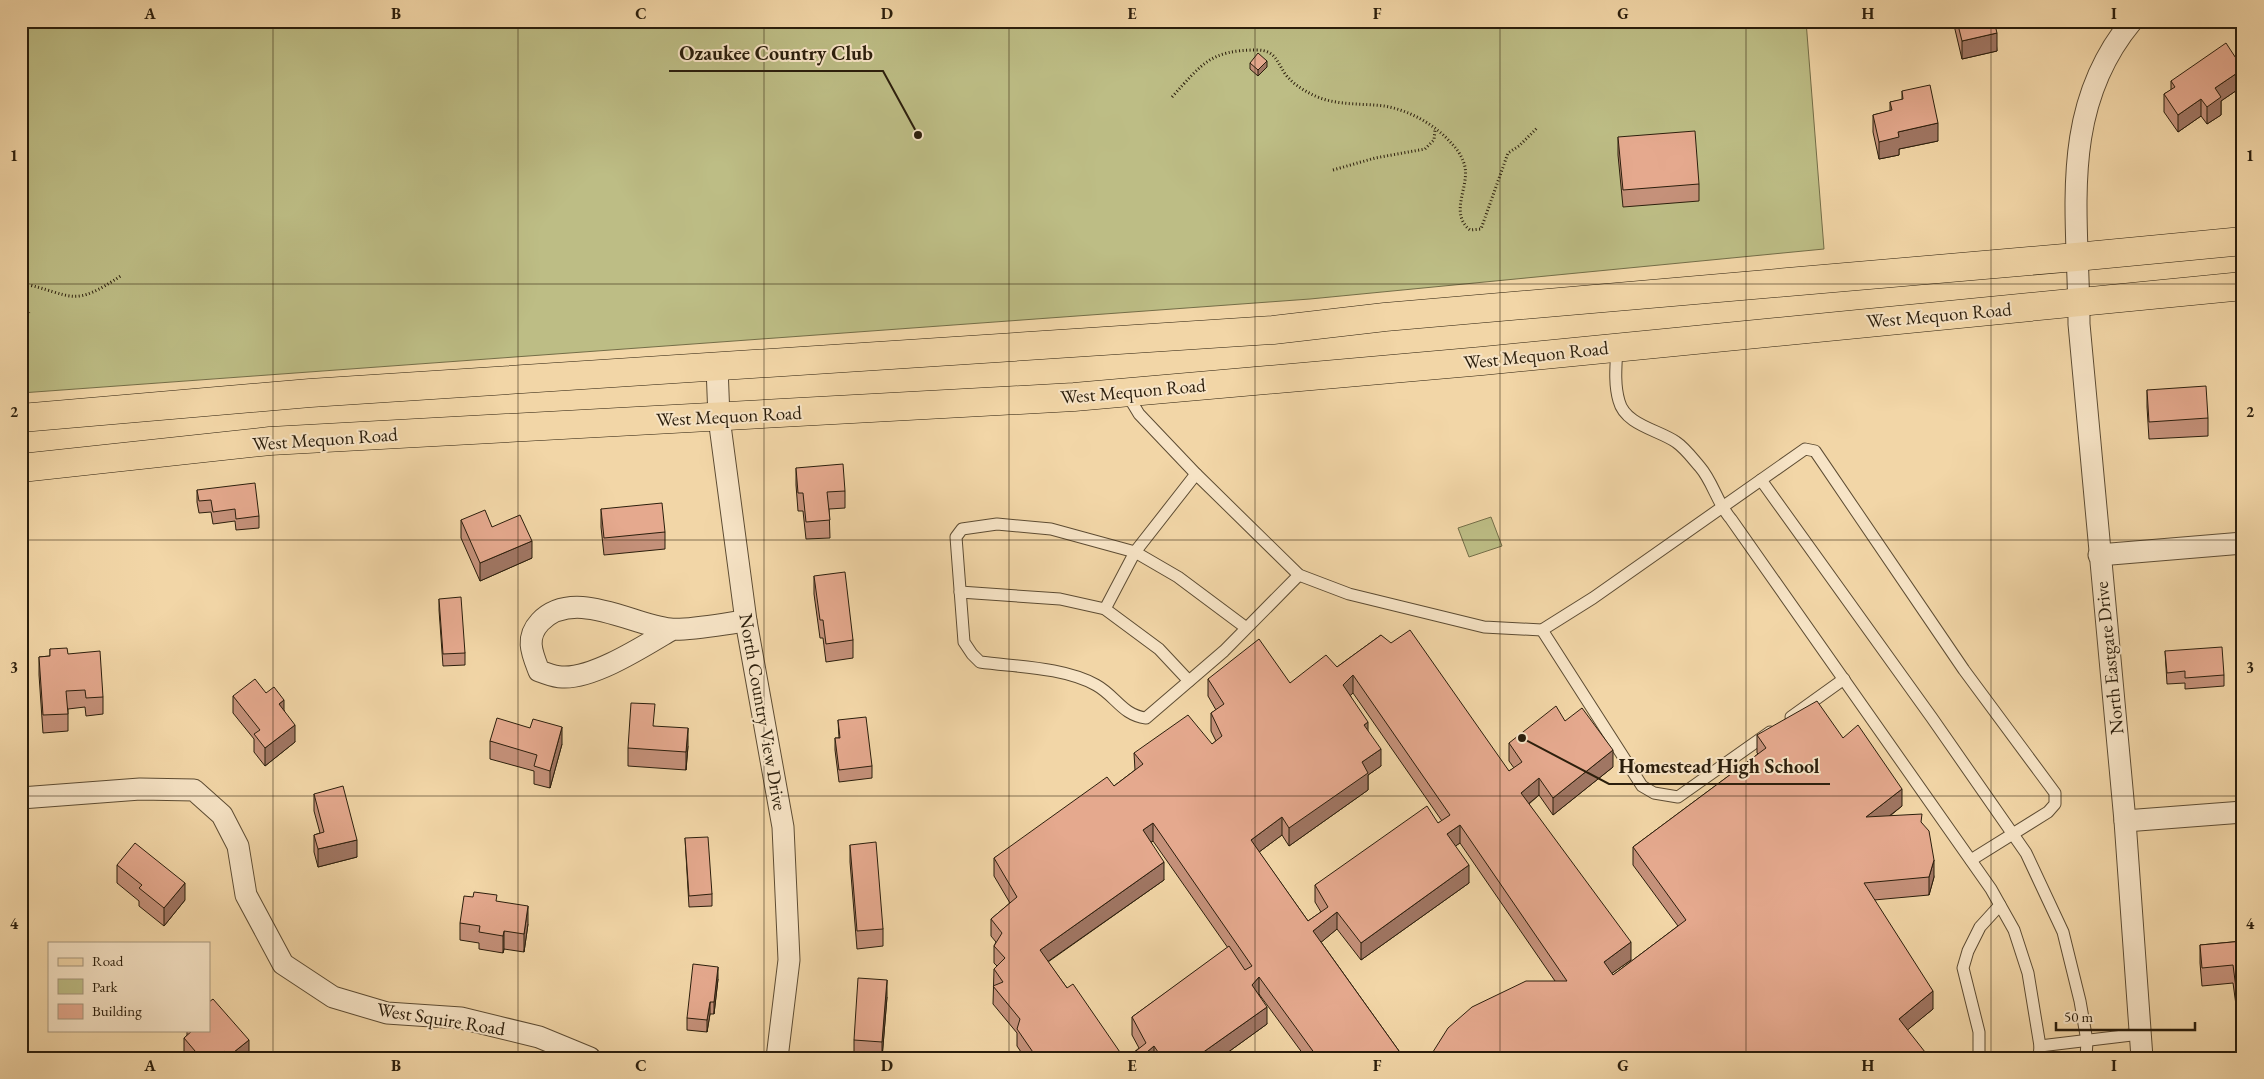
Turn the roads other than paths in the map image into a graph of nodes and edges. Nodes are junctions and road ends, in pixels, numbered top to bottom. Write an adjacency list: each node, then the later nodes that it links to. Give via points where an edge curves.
1 (2132, 21): 3 (street, North Eastgate Drive, via 2107,55 2091,92 2081,131 2076,166)
2 (2243, 241): 3 (main road)
3 (2076, 257): 5 (street, North Eastgate Drive); 7 (main road, via 1385,317 1273,330)
4 (2243, 286): 5 (main road, West Mequon Road)
5 (2079, 302): 6 (main road, West Mequon Road); 17 (street, North Eastgate Drive)
6 (1617, 348): 8 (main road, West Mequon Road); 14 (lane, via 1619,402 1644,427 1677,442 1702,469)
7 (717, 367): 9 (street, North Country View Drive); 10 (main road, via 310,393)
8 (1126, 392): 9 (main road, West Mequon Road); 12 (lane, via 1140,414)
9 (719, 418): 11 (main road, West Mequon Road, via 270,442); 21 (street, North Country View Drive)
10 (28, 420)
11 (21, 468)
12 (1196, 474): 16 (lane); 18 (lane)
13 (1761, 480): 14 (lane); 30 (lane); 30 (lane, via 1805,449 1815,451 1964,670 2055,793 2055,804 2048,812)
14 (1721, 508): 24 (lane); 25 (lane)
15 (2243, 543): 17 (street)
16 (1135, 552): 19 (lane, via 1051,529 998,524 962,529 956,537); 20 (lane); 22 (lane, via 1178,577)
17 (2099, 555): 29 (street, North Eastgate Drive)
18 (1299, 575): 22 (lane); 24 (lane, via 1349,594 1484,627)
19 (960, 592): 20 (lane, via 1060,599); 26 (lane, via 964,642 980,662 1068,674 1097,686 1134,717 1146,718)
20 (1105, 609): 26 (lane, via 1159,649)
21 (746, 621): 23 (street); 37 (street, North Country View Drive, via 783,827 789,960)
22 (1245, 627): 26 (lane, via 1224,651)
23 (671, 630): 23 (street, via 592,671 562,677 539,671 529,648 534,628 550,612 577,608 610,611)
24 (1542, 630): 25 (lane, via 1642,786 1654,793 1678,797)
25 (1844, 679): 31 (lane)
26 (1189, 681)
27 (21, 798): 36 (street, West Squire Road, via 140,788 194,790 222,814 238,846 246,896 283,964 333,997 387,1013 461,1018 539,1037)
28 (2243, 812): 29 (street)
29 (2125, 821): 33 (street, North Eastgate Drive)
30 (2013, 835): 31 (lane); 34 (lane, via 2026,853 2063,932)
31 (1971, 860): 32 (lane)
32 (2000, 905): 35 (lane, via 2014,930 2028,973); 38 (lane, via 1980,927 1963,968 1979,1032)
33 (2140, 1034): 34 (lane); 40 (street, North Eastgate Drive)
34 (2087, 1041): 35 (lane); 39 (lane)
35 (2039, 1052)
36 (590, 1058)
37 (777, 1058)
38 (1980, 1058)
39 (2086, 1058)
40 (2142, 1058)

